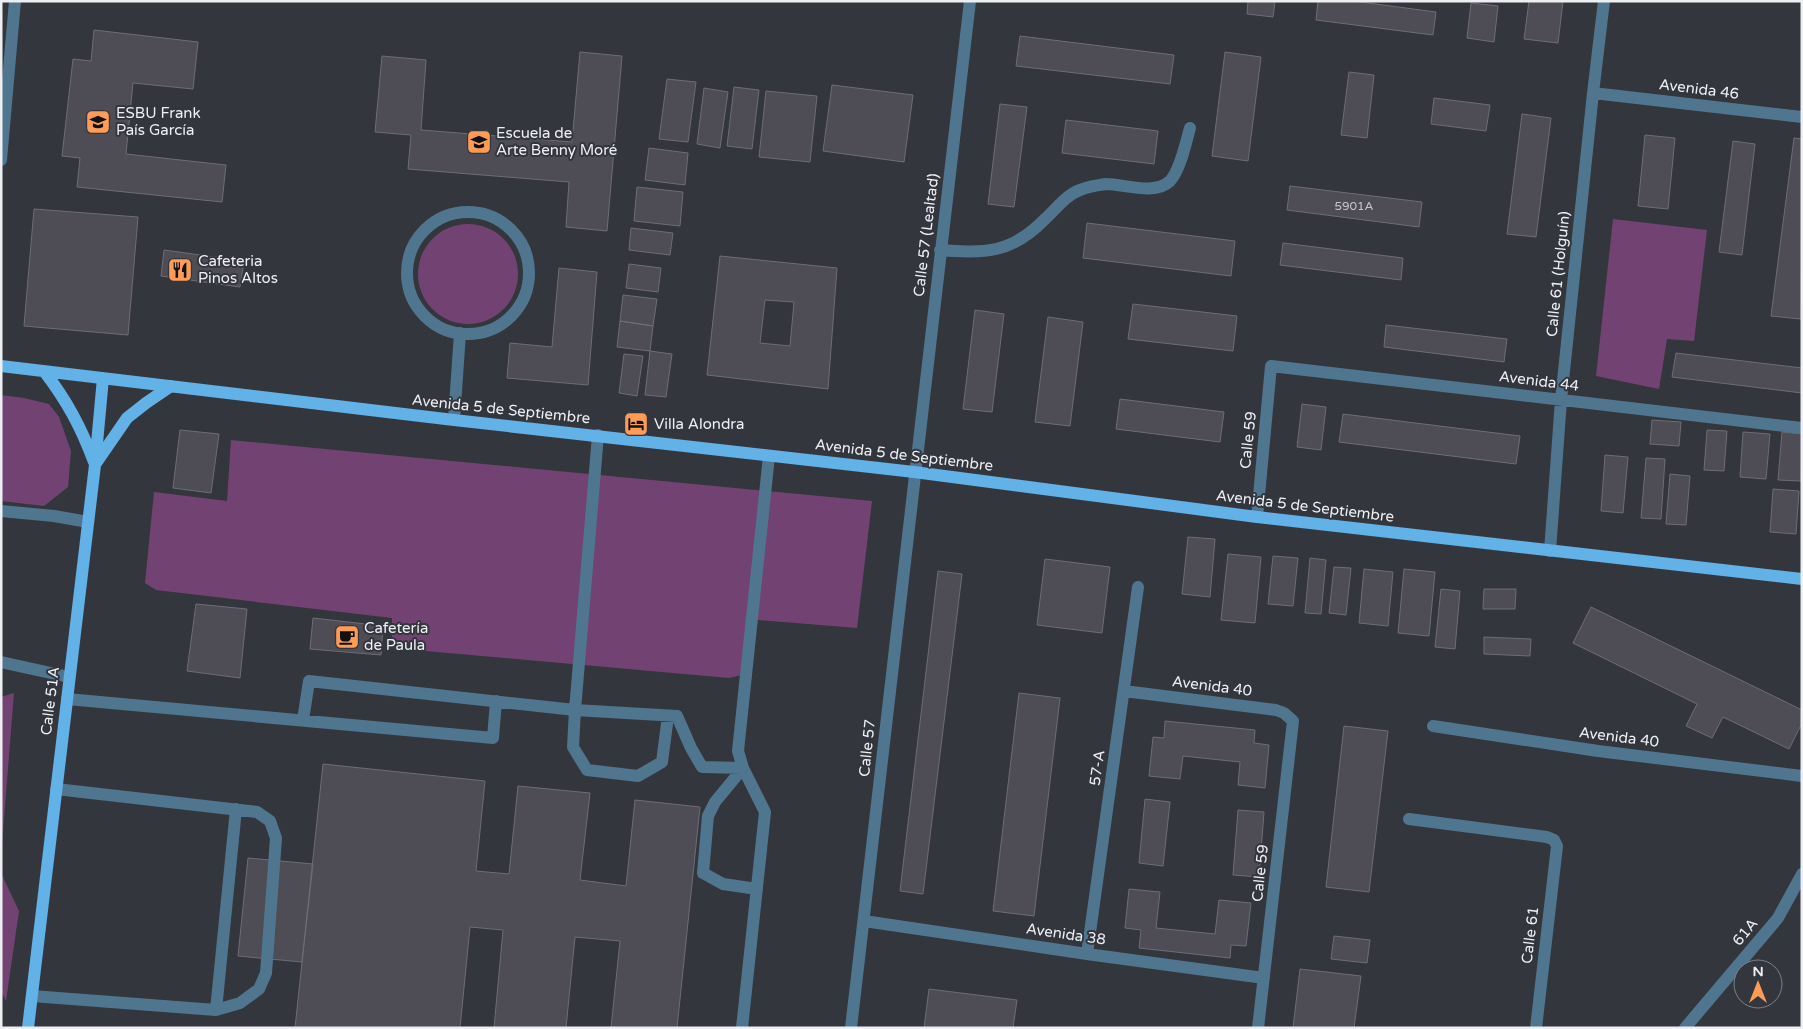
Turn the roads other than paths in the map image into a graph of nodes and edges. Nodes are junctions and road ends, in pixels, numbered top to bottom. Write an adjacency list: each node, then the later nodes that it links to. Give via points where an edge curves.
1 (15, 1): 7 (street)
2 (970, 1): 8 (street, Calle 57 (Lealtad))
3 (1604, 1): 4 (street, Calle 61 (Holguín))
4 (1593, 93): 5 (street, Avenida 46); 15 (street, Calle 61 (Holguín))
5 (1802, 117)
6 (1190, 128): 8 (street, via 1176,172 1170,182 1161,187 1107,184 1085,188 1066,198 1034,231 1017,242 996,250 970,253)
7 (1, 160)
8 (940, 250): 21 (street, Calle 57 (Lealtad))
9 (460, 333): 9 (street, via 481,332 501,325 516,310 526,292 529,271 525,251 515,233 498,220 478,213 458,213 439,219 424,230 413,246 407,264 407,284 414,302 426,317 442,328); 16 (street)
10 (1, 366): 12 (main road, Avenida 5 de Septiembre)
11 (1272, 366): 15 (street, Avenida 44); 23 (street, Calle 59)
12 (44, 371): 13 (main road, Avenida 5 de Septiembre); 20 (main road, via 80,426)
13 (104, 378): 14 (main road, Avenida 5 de Septiembre); 20 (main road, Calle 51A)
14 (171, 386): 16 (main road, Avenida 5 de Septiembre); 20 (main road, via 127,418)
15 (1561, 400): 17 (street, Avenida 44); 25 (street, Calle 61 (Holguín))
16 (454, 420): 18 (main road, Avenida 5 de Septiembre)
17 (1802, 428)
18 (598, 436): 19 (main road, Avenida 5 de Septiembre); 33 (street)
19 (770, 456): 21 (main road, Avenida 5 de Septiembre); 38 (street, via 738,751)
20 (95, 465): 24 (main road, Calle 51A)
21 (914, 472): 23 (main road, Avenida 5 de Septiembre); 45 (street, Calle 57)
22 (1, 511): 24 (street)
23 (1257, 517): 25 (main road, Avenida 5 de Septiembre)
24 (88, 522): 29 (main road, Calle 51A)
25 (1550, 551): 26 (main road, Avenida 5 de Septiembre)
26 (1802, 578)
27 (1138, 587): 30 (street, 57-A)
28 (1, 662): 29 (street)
29 (69, 677): 31 (main road, Calle 51A)
30 (1124, 691): 36 (street, Avenida 40, via 1276,710); 46 (street, 57-A)
31 (67, 699): 35 (street); 40 (main road, Calle 51A)
32 (496, 701): 33 (street); 35 (street, via 309,681); 35 (street, via 493,738)
33 (575, 710): 34 (street); 34 (street, via 573,747 587,770 638,776 662,762)
34 (668, 716): 38 (street, via 677,716 702,767)
35 (303, 720)
36 (1293, 721): 47 (street, Calle 59)
37 (1433, 726): 39 (street, Avenida 40, via 1598,751)
38 (743, 768): 44 (street, via 765,812); 44 (street, via 715,802 708,816 703,873 723,884)
39 (1802, 776)
40 (56, 789): 41 (street); 48 (main road, Calle 51A)
41 (236, 809): 49 (street); 49 (street, via 264,816 270,821 276,838 266,973 259,989 240,1002)
42 (1408, 819): 54 (street, Calle 61, via 1554,840 1557,846)
43 (1802, 874): 55 (street, 61A, via 1778,918)
44 (757, 889): 51 (street)
45 (864, 921): 46 (street, Avenida 38); 52 (street, Calle 57)
46 (1087, 954): 47 (street, Avenida 38)
47 (1264, 978): 53 (street, Calle 59)
48 (32, 996): 49 (street); 50 (main road, Calle 51A)
49 (216, 1010)
50 (28, 1028)
51 (742, 1028)
52 (851, 1028)
53 (1258, 1028)
54 (1536, 1028)
55 (1685, 1028)

